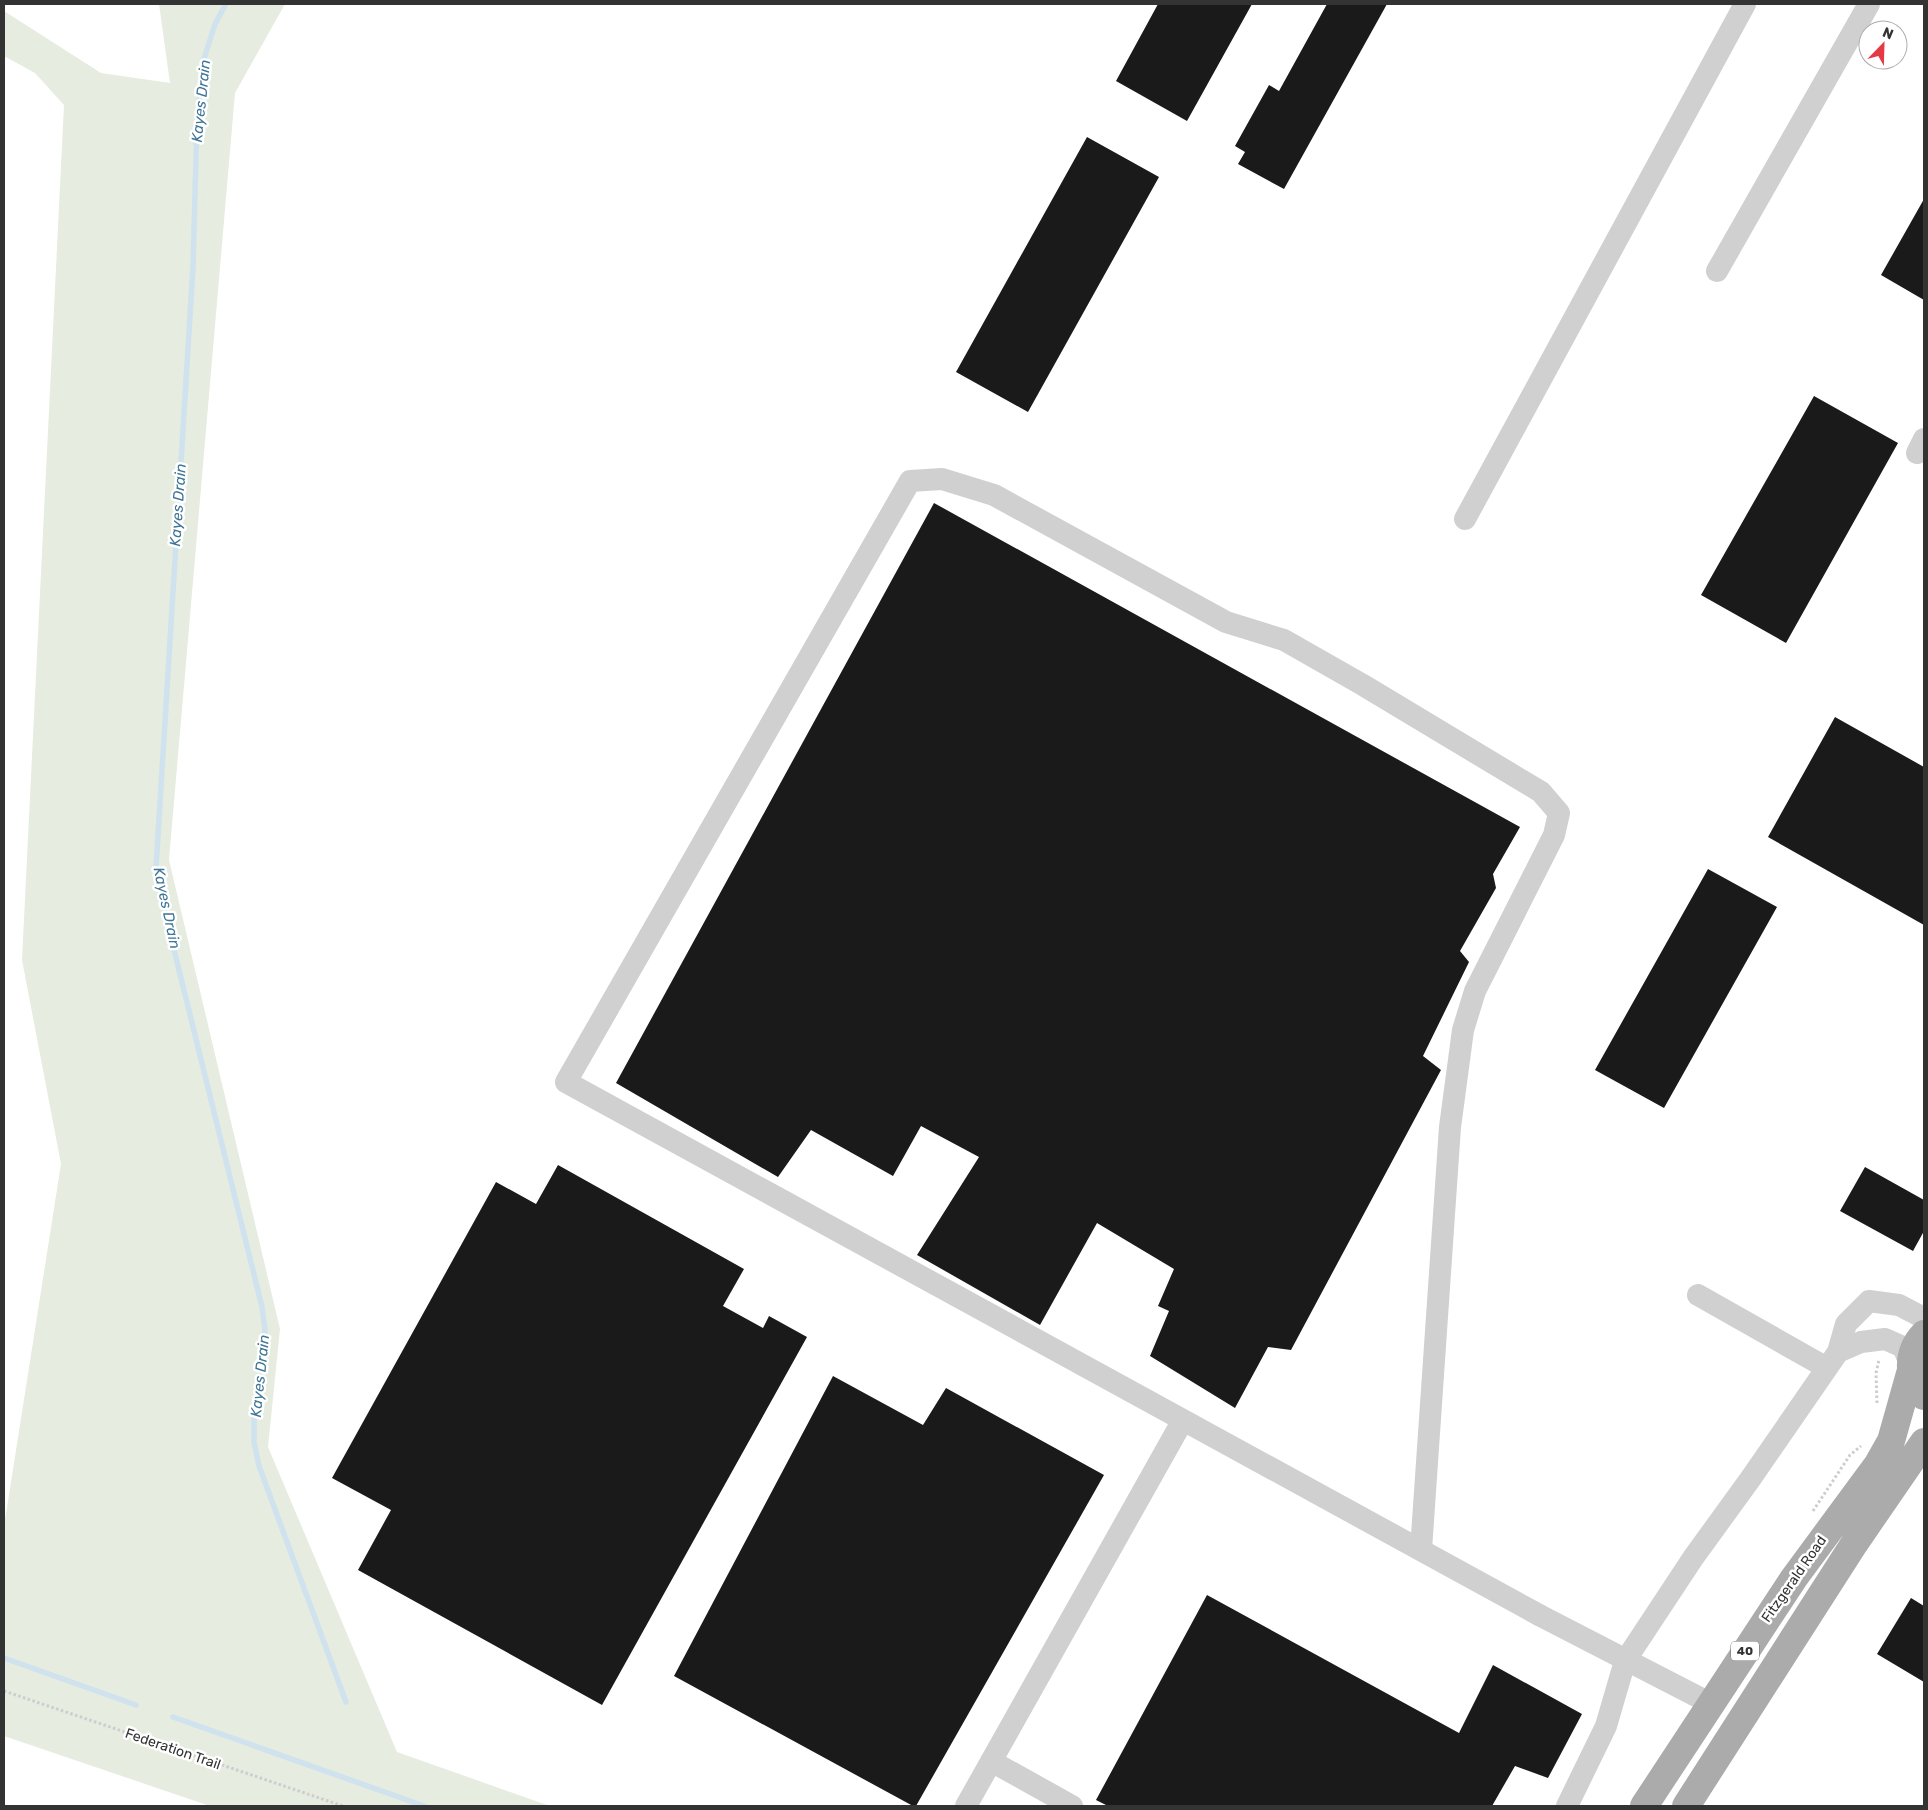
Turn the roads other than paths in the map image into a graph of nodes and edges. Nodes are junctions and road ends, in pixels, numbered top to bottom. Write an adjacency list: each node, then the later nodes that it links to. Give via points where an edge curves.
1 (1745, 4): 4 (lane)
2 (1869, 4): 3 (lane)
3 (1717, 271)
4 (1465, 519)
5 (1698, 1294): 8 (lane)
6 (1924, 1318): 8 (lane, via 1899,1305 1869,1301 1846,1324)
7 (1924, 1334): 9 (main road, 40, via 1913,1350)
8 (1833, 1360): 9 (lane, via 1861,1342 1885,1339 1903,1347); 14 (lane, via 1693,1558)
9 (1910, 1366): 10 (main road, via 1914,1383); 15 (main road, Fitzgerald Road / 40, via 1891,1441 1878,1464 1794,1578)
10 (1924, 1396)
11 (1183, 1420): 13 (lane); 13 (lane, via 566,1082 910,482 942,479 994,495 1226,622 1284,640 1542,792 1560,813 1554,835 1475,991 1463,1030 1450,1128); 16 (lane)
12 (1924, 1442): 21 (main road, 40, via 1854,1544)
13 (1421, 1550): 14 (lane)
14 (1625, 1661): 15 (lane, via 1700,1698); 19 (lane, via 1606,1726)
15 (1708, 1706): 20 (main road, Fitzgerald Road / 40)
16 (991, 1761): 17 (lane); 18 (lane)
17 (966, 1806)
18 (1072, 1806)
19 (1567, 1806)
20 (1644, 1806)
21 (1686, 1806)

